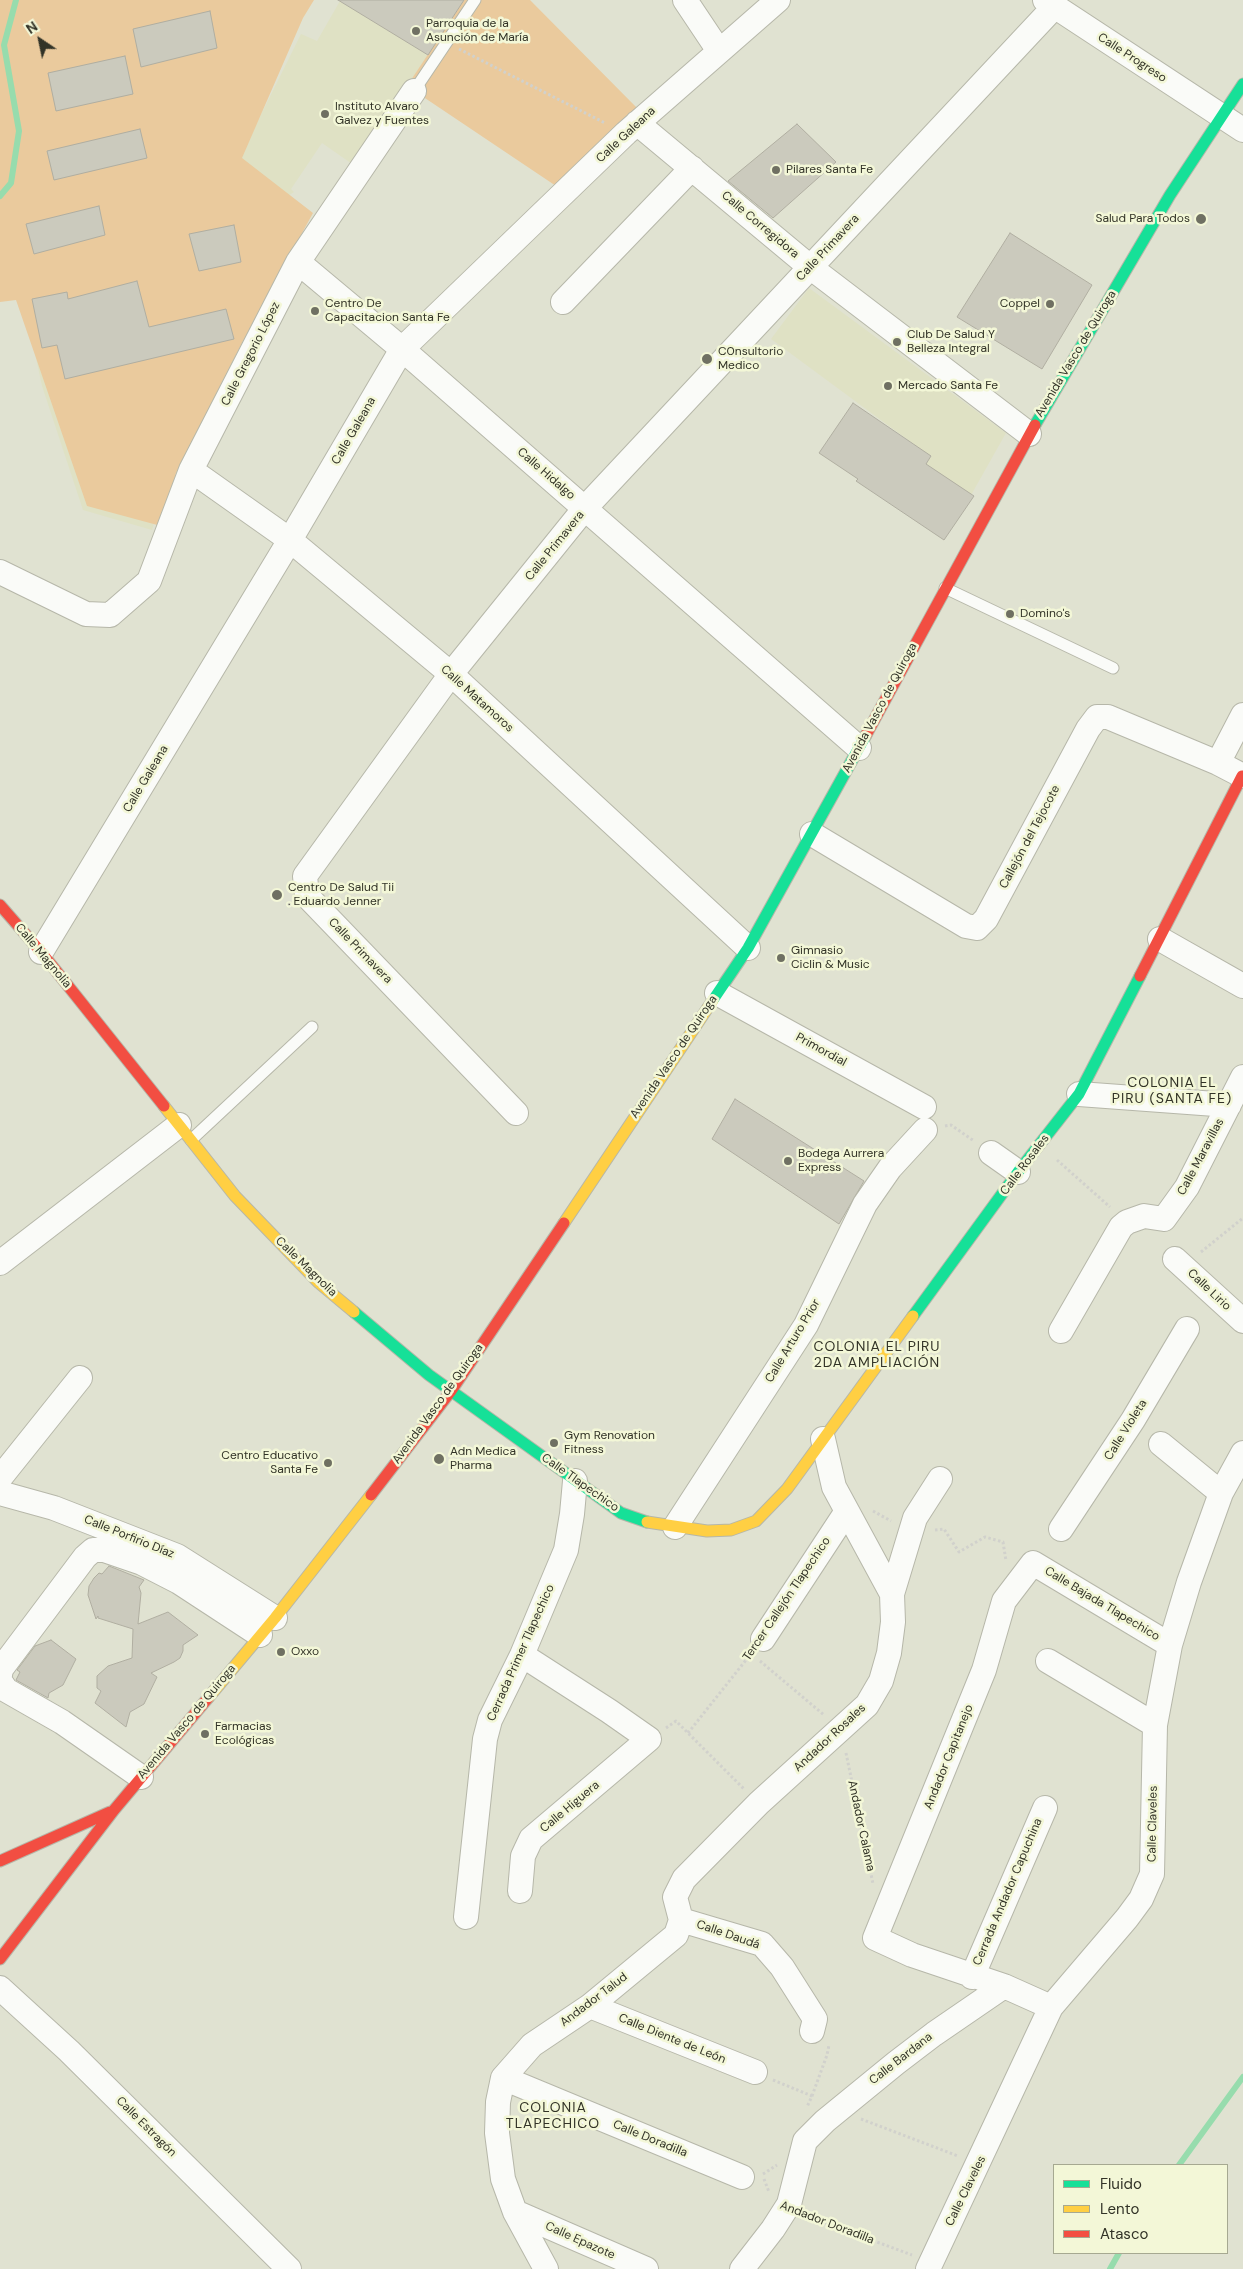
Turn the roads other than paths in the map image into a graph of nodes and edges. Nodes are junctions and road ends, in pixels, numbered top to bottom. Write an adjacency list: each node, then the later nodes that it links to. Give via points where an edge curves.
1 (476, 0): 7 (lane, Calle Gregorio López)
2 (685, 0): 5 (street)
3 (778, 0): 5 (street, Calle Galeana)
4 (1049, 4): 8 (street, Calle Progreso); 13 (street, Calle Primavera)
5 (719, 51): 9 (street, Calle Galeana)
6 (1243, 84): 8 (main road, Avenida Vasco de Quiroga)
7 (414, 92): 12 (street, Calle Gregorio López)
8 (1220, 116): 10 (street, Calle Progreso); 16 (main road, Avenida Vasco de Quiroga)
9 (632, 128): 11 (street, Calle Corregidora); 15 (street, Calle Galeana)
10 (1243, 130)
11 (692, 168): 13 (street, Calle Corregidora); 14 (street)
12 (298, 262): 15 (street, Calle Hidalgo); 17 (street, Calle Gregorio López)
13 (810, 267): 16 (street, Calle Corregidora); 18 (street, Calle Primavera)
14 (563, 302)
15 (402, 349): 18 (street, Calle Hidalgo); 19 (street, Calle Galeana)
16 (1029, 434): 21 (main road, Avenida Vasco de Quiroga)
17 (191, 470): 19 (street, Calle Matamoros); 20 (street, Calle Gregorio López, via 149,581 110,615 86,614)
18 (585, 508): 23 (street, Calle Primavera); 25 (street, Calle Hidalgo)
19 (290, 540): 23 (street, Calle Matamoros); 32 (street, Calle Galeana)
20 (0, 572)
21 (945, 588): 22 (lane); 25 (main road, Avenida Vasco de Quiroga)
22 (1113, 668)
23 (451, 674): 31 (street, Calle Matamoros); 39 (street, Calle Primavera, via 305,876 307,896)
24 (1243, 715): 26 (street)
25 (859, 748): 28 (main road, Avenida Vasco de Quiroga)
26 (1218, 763): 27 (street, Callejón del Tejocote); 28 (street, Callejón del Tejocote, via 1108,717 1097,717 986,919 977,928 966,926)
27 (1242, 776): 30 (main road, Calle Rosales)
28 (812, 834): 31 (main road, Avenida Vasco de Quiroga)
29 (0, 905): 32 (main road, Calle Magnolia)
30 (1160, 939): 33 (street); 37 (main road, Calle Rosales)
31 (748, 948): 34 (main road, Avenida Vasco de Quiroga)
32 (41, 952): 41 (main road, Calle Magnolia)
33 (1243, 986)
34 (717, 993): 38 (street, Primordial); 50 (main road, Avenida Vasco de Quiroga)
35 (312, 1027): 41 (lane)
36 (1237, 1092): 37 (street); 48 (street, Calle Maravillas, via 1187,1187 1164,1219 1144,1216 1120,1227)
37 (1079, 1094): 43 (main road, Calle Rosales)
38 (924, 1107)
39 (516, 1112)
40 (925, 1130): 61 (street, Calle Arturo Prior, via 890,1168 865,1204 806,1325)
41 (185, 1133): 45 (street); 50 (main road, Calle Magnolia, via 235,1196 318,1282)
42 (990, 1153): 43 (street)
43 (1018, 1172): 51 (main road, Calle Rosales)
44 (1180, 1262): 46 (street, Calle Lirio)
45 (0, 1264)
46 (1243, 1321)
47 (1187, 1329): 62 (street, Calle Violeta)
48 (1061, 1332)
49 (80, 1378): 54 (street)
50 (451, 1391): 56 (main road, Calle Tlapechico); 65 (main road, Avenida Vasco de Quiroga)
51 (823, 1439): 59 (street, Andador Rosales, via 834,1487); 60 (main road, Calle Rosales, via 787,1489)
52 (1161, 1444): 58 (street)
53 (1243, 1453): 58 (street, Calle Claveles)
54 (0, 1478)
55 (940, 1479): 64 (street, via 915,1518)
56 (575, 1480): 61 (main road, Calle Tlapechico, via 621,1513); 68 (street, Cerrada Primer Tlapechico, via 566,1550)
57 (0, 1493): 65 (street, Calle Porfirio Díaz, via 54,1508 177,1556)
58 (1221, 1493): 66 (street, Calle Claveles)
59 (858, 1511): 64 (street, Andador Rosales); 67 (street, Tercer Callejón Tlapechico)
60 (756, 1521): 61 (main road, Calle Tlapechico, via 730,1530)
61 (675, 1527)
62 (1062, 1529)
63 (1034, 1563): 66 (street, Calle Bajada Tlapechico); 81 (street, Andador Capitanejo, via 1004,1601 984,1670 875,1938)
64 (892, 1594): 79 (street, Andador Rosales, via 889,1653 881,1681 866,1705 759,1803 684,1879 675,1897)
65 (267, 1627): 70 (street, via 142,1562 104,1550 93,1550 1,1669); 73 (main road, Avenida Vasco de Quiroga)
66 (1170, 1645): 72 (street, Calle Claveles)
67 (757, 1646)
68 (522, 1655): 77 (street, Calle Higuera, via 649,1739 531,1839 523,1856); 78 (street, Cerrada Primer Tlapechico, via 490,1720 485,1739)
69 (1048, 1661): 72 (street)
70 (0, 1675)
71 (0, 1681): 73 (street, via 6,1690 62,1722)
72 (1154, 1724): 85 (street, Calle Claveles, via 1152,1874 1141,1899 1127,1918)
73 (141, 1777): 75 (main road, Avenida Vasco de Quiroga)
74 (1044, 1808): 81 (street, Cerrada Andador Capuchina)
75 (114, 1810): 76 (main road); 80 (main road, Avenida Vasco de Quiroga)
76 (0, 1861)
77 (520, 1891)
78 (466, 1917)
79 (681, 1920): 84 (street, Andador Talud, via 676,1935); 86 (street, Calle Daudá, via 762,1944 782,1967 815,2019)
80 (0, 1960)
81 (972, 1977): 82 (street)
82 (1004, 1986): 85 (street); 95 (street, Calle Bardana, via 896,2063 849,2101 805,2145 786,2208)
83 (0, 1988): 92 (street, Calle Estragón, via 69,2051)
84 (590, 2006): 87 (street, Calle Diente de León); 88 (street, Andador Talud, via 532,2045)
85 (1051, 2007): 91 (street, Calle Claveles, via 979,2164)
86 (812, 2031)
87 (755, 2072)
88 (503, 2078): 89 (street, Calle Doradilla); 90 (street, Calle Epazote, via 496,2133 503,2179)
89 (752, 2175)
90 (515, 2212): 93 (street, Calle Epazote); 94 (street, Calle Epazote)
91 (928, 2264)
92 (289, 2269)
93 (546, 2269)
94 (646, 2269)
95 (742, 2269)

